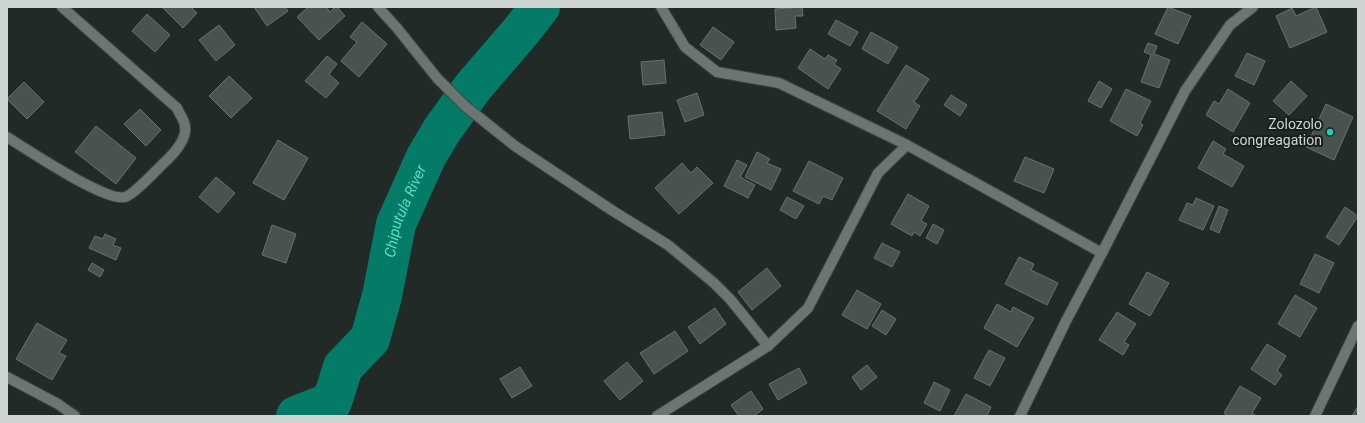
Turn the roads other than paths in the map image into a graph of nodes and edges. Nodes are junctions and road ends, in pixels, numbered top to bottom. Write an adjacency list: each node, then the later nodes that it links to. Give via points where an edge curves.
1 (62, 7): 5 (street, via 177,108 185,123 185,135 173,154 126,197 113,197 79,181)
2 (378, 7): 9 (street, via 437,78 465,106 515,146 668,245 730,299)
3 (661, 7): 6 (street, via 685,47 717,72 779,83)
4 (1253, 7): 7 (street, via 1230,25 1185,91)
5 (7, 138)
6 (907, 145): 7 (street); 9 (street, via 878,173 808,308)
7 (1102, 253): 13 (street)
8 (1358, 326): 14 (street)
9 (768, 346): 12 (street)
10 (7, 377): 11 (street)
11 (75, 416)
12 (657, 416)
13 (1020, 416)
14 (1315, 416)

